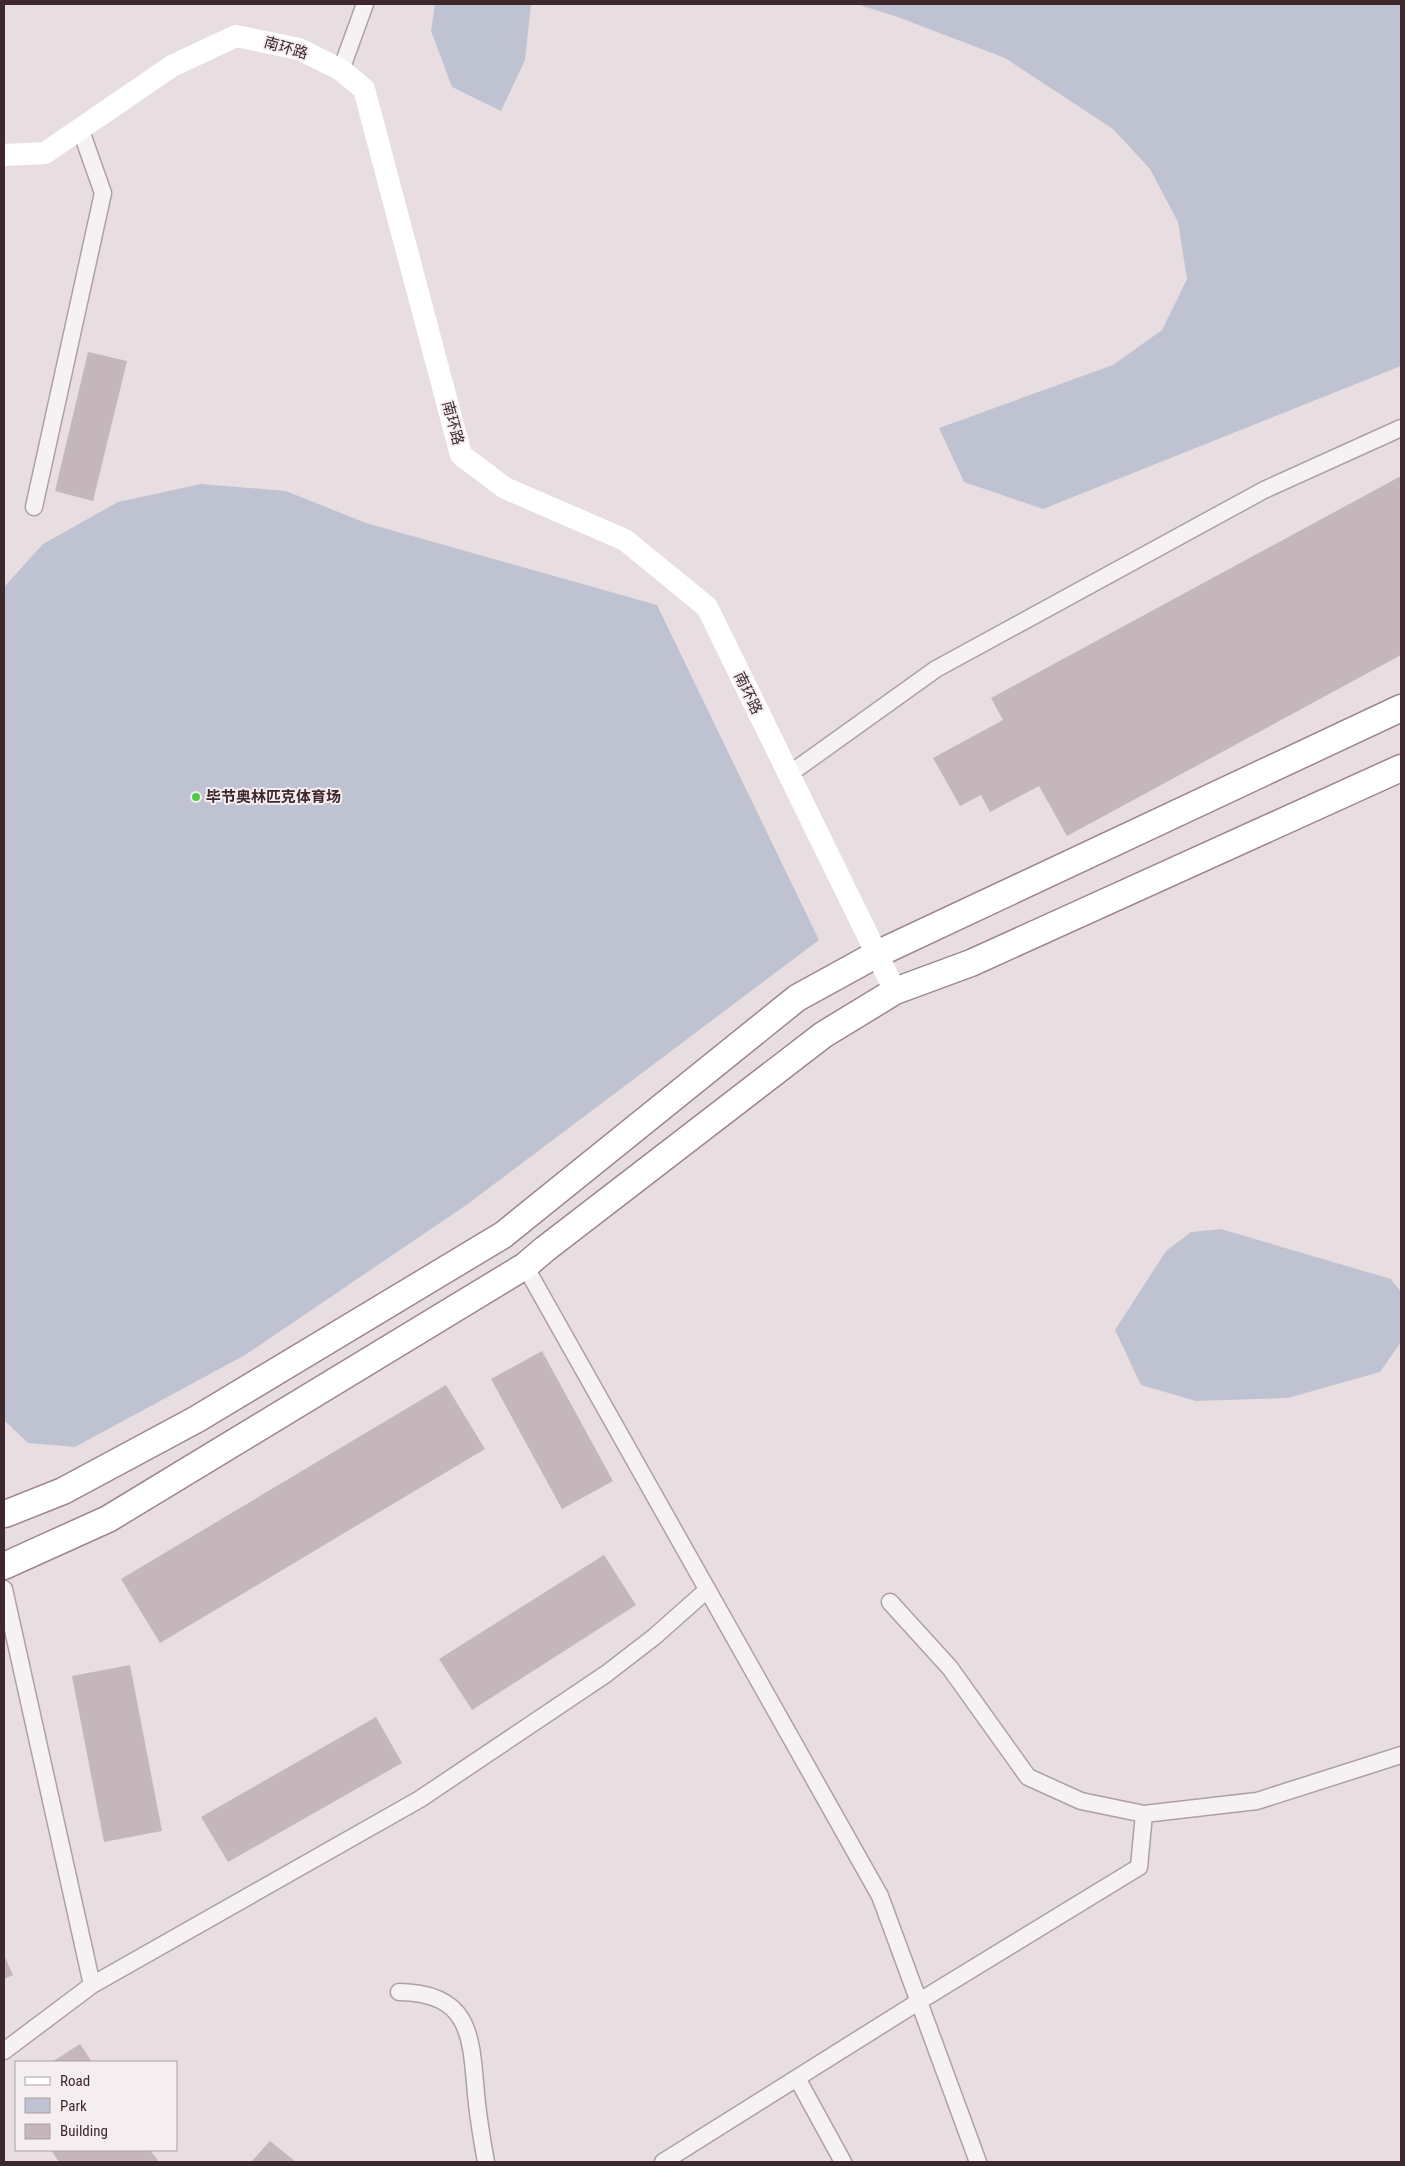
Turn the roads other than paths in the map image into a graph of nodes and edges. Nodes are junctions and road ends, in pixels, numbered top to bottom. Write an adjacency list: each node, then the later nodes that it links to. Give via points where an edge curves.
1 (365, 4): 2 (street)
2 (341, 70): 3 (main road, 南环路, via 299,49 236,36 172,66); 9 (main road, 南环路, via 364,89 461,455 506,488 625,540 707,607)
3 (80, 128): 4 (main road, 南环路, via 45,153); 6 (street, via 103,193)
4 (4, 154)
5 (1401, 428): 9 (street, via 1264,490 936,669)
6 (34, 507)
7 (1401, 708): 10 (highway)
8 (1401, 768): 11 (highway, via 971,963)
9 (788, 775): 10 (main road, 南环路)
10 (877, 954): 11 (main road, 南环路); 13 (highway, via 797,998 503,1235 197,1418 63,1491)
11 (895, 991): 12 (highway, via 823,1035)
12 (526, 1266): 14 (highway, via 108,1518); 16 (street)
13 (4, 1515)
14 (4, 1566)
15 (4, 1589): 20 (street)
16 (707, 1590): 20 (street, via 606,1674 420,1799); 22 (street, via 880,1896)
17 (890, 1602): 19 (street, via 950,1668 1028,1776 1081,1801)
18 (1401, 1755): 19 (street, via 1257,1802)
19 (1144, 1814): 22 (street, via 1139,1867)
20 (92, 1985): 23 (street)
21 (399, 1992): 25 (street, via 421,1993 442,2000 458,2014 469,2032)
22 (918, 2002): 24 (street); 28 (street)
23 (4, 2050)
24 (797, 2078): 26 (street); 27 (street)
25 (486, 2162)
26 (663, 2162)
27 (843, 2162)
28 (978, 2162)

